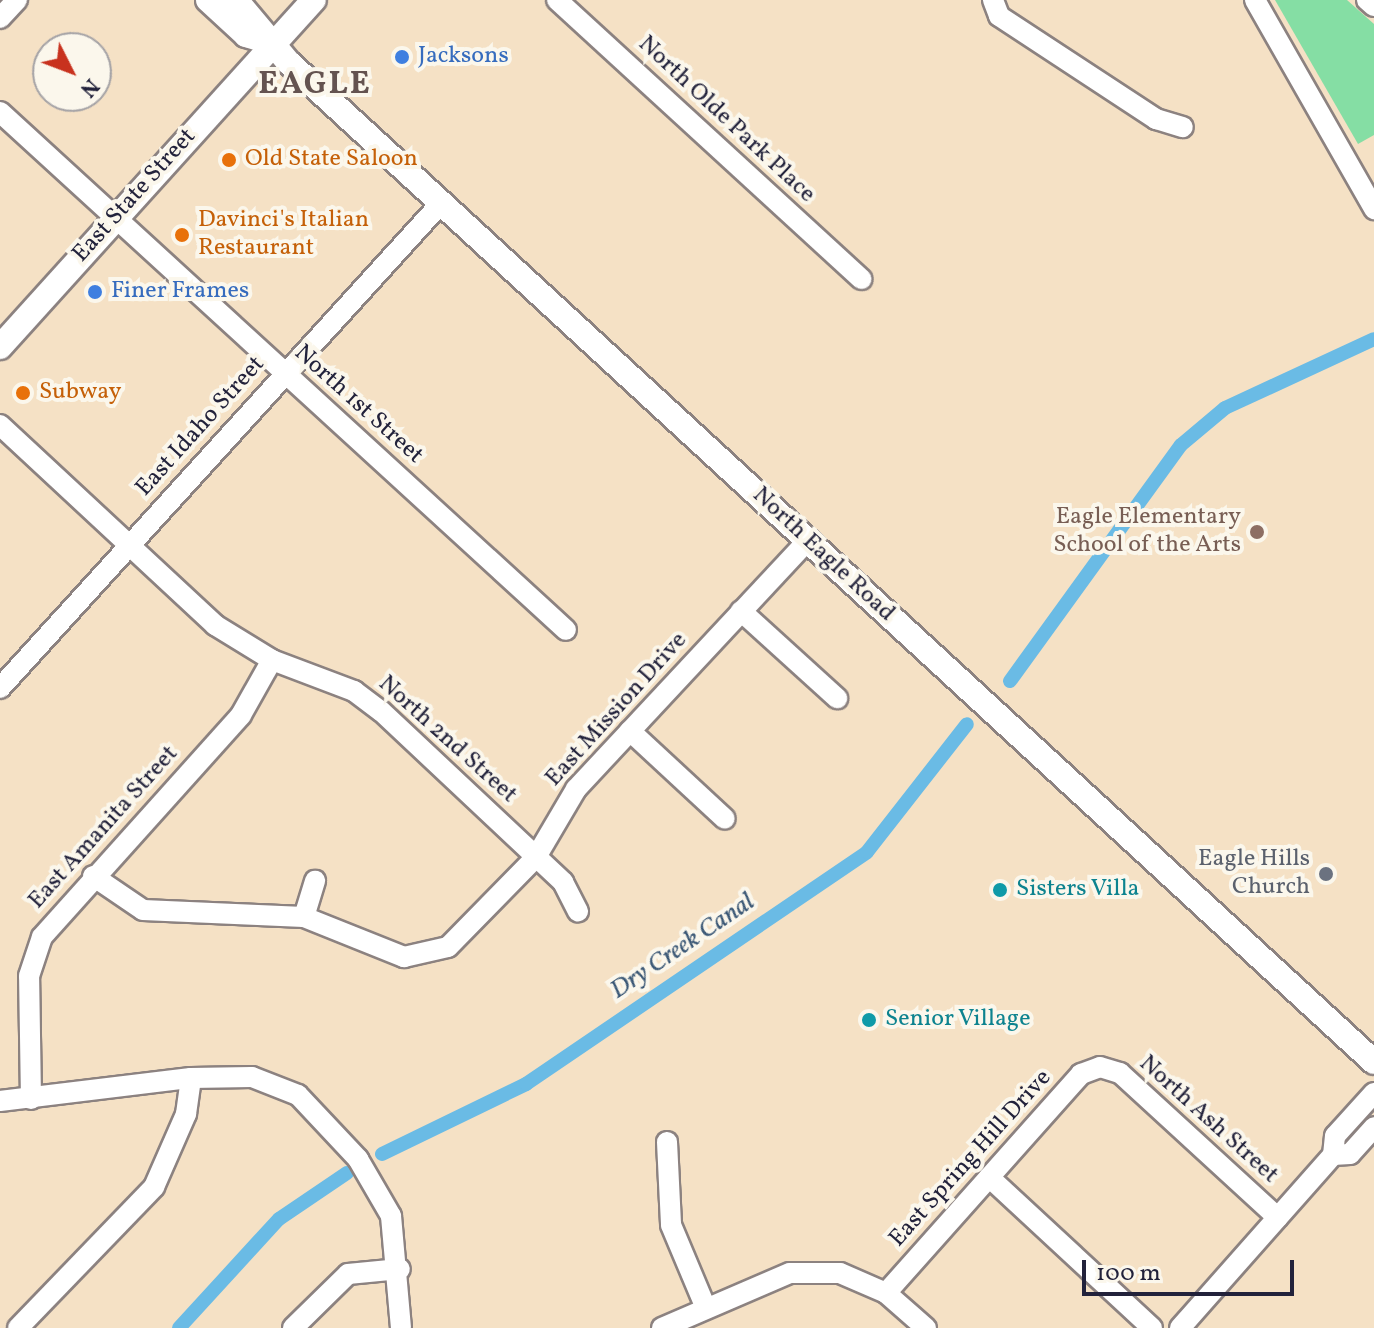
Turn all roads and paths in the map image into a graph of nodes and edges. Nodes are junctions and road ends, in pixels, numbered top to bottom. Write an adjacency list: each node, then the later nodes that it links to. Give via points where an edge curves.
1 (17, 0): 10 (street)
2 (208, 0): 11 (main road, via 246,35)
3 (236, 0): 11 (main road, via 259,21)
4 (314, 0): 11 (main road, East State Street)
5 (557, 0): 17 (street, North Olde Park Place)
6 (993, 0): 13 (street, via 999,16 1156,119)
7 (1255, 0): 15 (street)
8 (1367, 0): 9 (street)
9 (1374, 6)
10 (0, 18)
11 (269, 44): 14 (main road, North Eagle Road); 16 (main road, East State Street)
12 (0, 112): 16 (street, North 1st Street)
13 (1183, 127)
14 (442, 202): 19 (street, East Idaho Street); 21 (main road, North Eagle Road)
15 (1374, 209)
16 (114, 218): 18 (main road, East State Street); 19 (street, North 1st Street)
17 (861, 279)
18 (0, 347)
19 (285, 374): 22 (street, East Idaho Street); 24 (street, North 1st Street)
20 (0, 425): 22 (street, North 2nd Street)
21 (807, 541): 23 (street, East Mission Drive); 35 (main road, North Eagle Road)
22 (130, 544): 25 (street, North 2nd Street, via 215,625); 26 (street, East Idaho Street)
23 (741, 611): 27 (street); 28 (street, East Mission Drive)
24 (566, 630)
25 (272, 660): 30 (street, North 2nd Street, via 354,691); 31 (street, East Amanita Street, via 247,708)
26 (0, 688)
27 (837, 698)
28 (630, 731): 29 (street); 30 (street, East Mission Drive, via 576,789)
29 (725, 819)
30 (536, 857): 33 (street, North 2nd Street, via 563,882); 34 (street, East Mission Drive, via 468,930 427,956 386,952)
31 (93, 876): 34 (street, East Mission Drive, via 143,910); 39 (street, East Amanita Street, via 53,920 33,956)
32 (315, 881): 34 (street)
33 (578, 911)
34 (304, 917)
35 (1374, 1062)
36 (1100, 1067): 44 (street, East Spring Hill Drive, via 1081,1074); 45 (street, North Ash Street, via 1120,1073)
37 (191, 1078): 39 (street); 46 (street, via 276,1083 320,1111 385,1205); 49 (street, via 186,1114 154,1187)
38 (1374, 1093): 43 (street, via 1335,1136)
39 (31, 1099): 40 (street)
40 (0, 1101)
41 (1374, 1127): 43 (street, via 1350,1154)
42 (667, 1142): 48 (street, via 671,1225)
43 (1333, 1155): 45 (street)
44 (989, 1177): 47 (street, East Spring Hill Drive); 54 (street)
45 (1278, 1218): 55 (street)
46 (400, 1269): 50 (street, via 348,1274); 51 (street)
47 (886, 1293): 48 (street, via 840,1273 790,1273); 53 (street)
48 (705, 1306): 52 (street)
49 (18, 1328)
50 (293, 1328)
51 (401, 1328)
52 (662, 1328)
53 (926, 1328)
54 (1152, 1328)
55 (1180, 1328)

